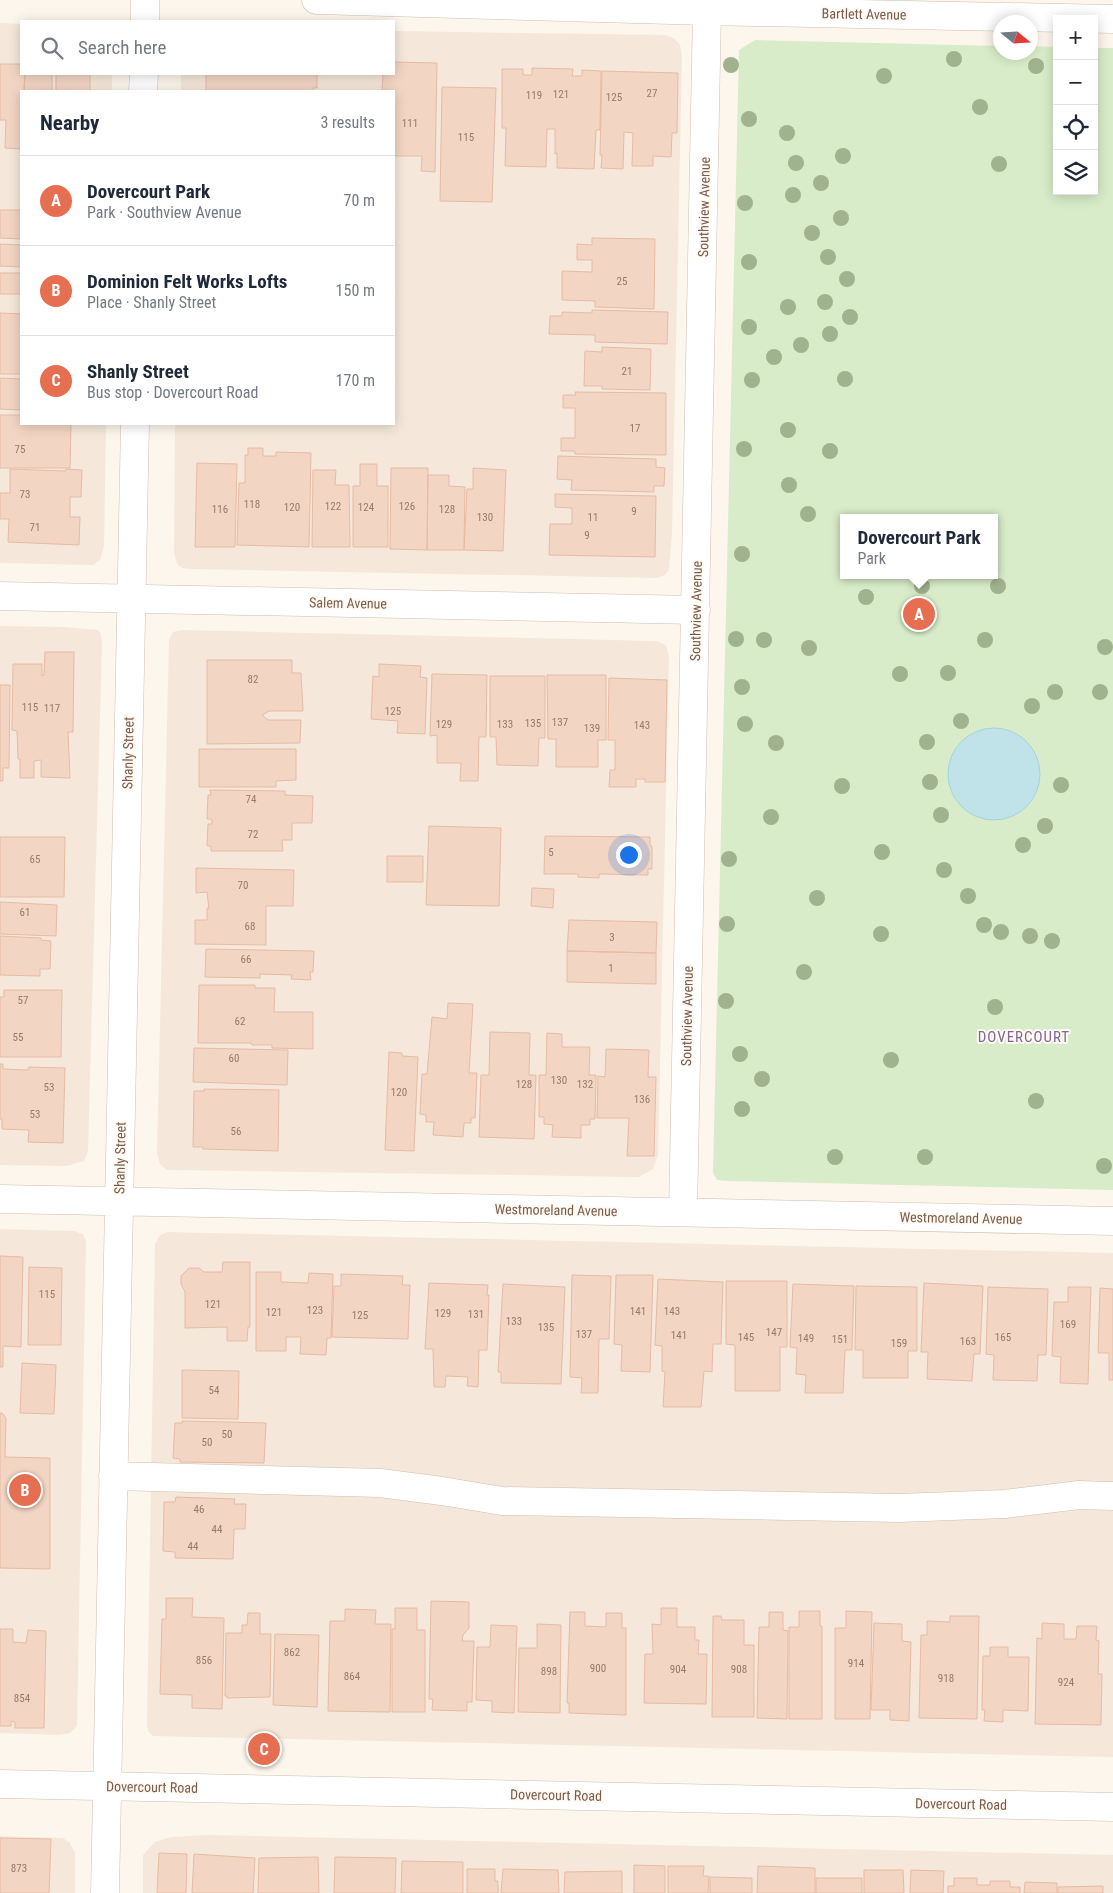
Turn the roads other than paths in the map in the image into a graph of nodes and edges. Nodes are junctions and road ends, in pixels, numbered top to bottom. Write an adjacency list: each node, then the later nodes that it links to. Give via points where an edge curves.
1 (145, 0): 5 (street)
2 (316, 0): 3 (street, Bartlett Avenue)
3 (707, 10): 4 (street, Bartlett Avenue); 11 (street, Southview Avenue)
4 (1113, 19)
5 (145, 20)
6 (144, 75): 7 (street)
7 (144, 90)
8 (135, 425): 10 (street, Shanly Street)
9 (0, 596): 10 (street, Salem Avenue)
10 (132, 598): 11 (street, Salem Avenue); 13 (street, Shanly Street)
11 (696, 610): 14 (street, Southview Avenue)
12 (0, 1199): 13 (street, Westmoreland Avenue)
13 (119, 1201): 14 (street, Westmoreland Avenue); 16 (street, Shanly Street)
14 (683, 1212): 15 (street, Westmoreland Avenue)
15 (1113, 1221)
16 (113, 1476): 17 (street, via 380,1483 442,1490 502,1502 899,1508 1005,1504 1079,1495); 19 (street, Shanly Street)
17 (1113, 1496)
18 (0, 1784): 19 (street, Dovercourt Road)
19 (108, 1786): 20 (street, Dovercourt Road); 21 (street, Shanly Street)
20 (1113, 1807)
21 (104, 1893)

